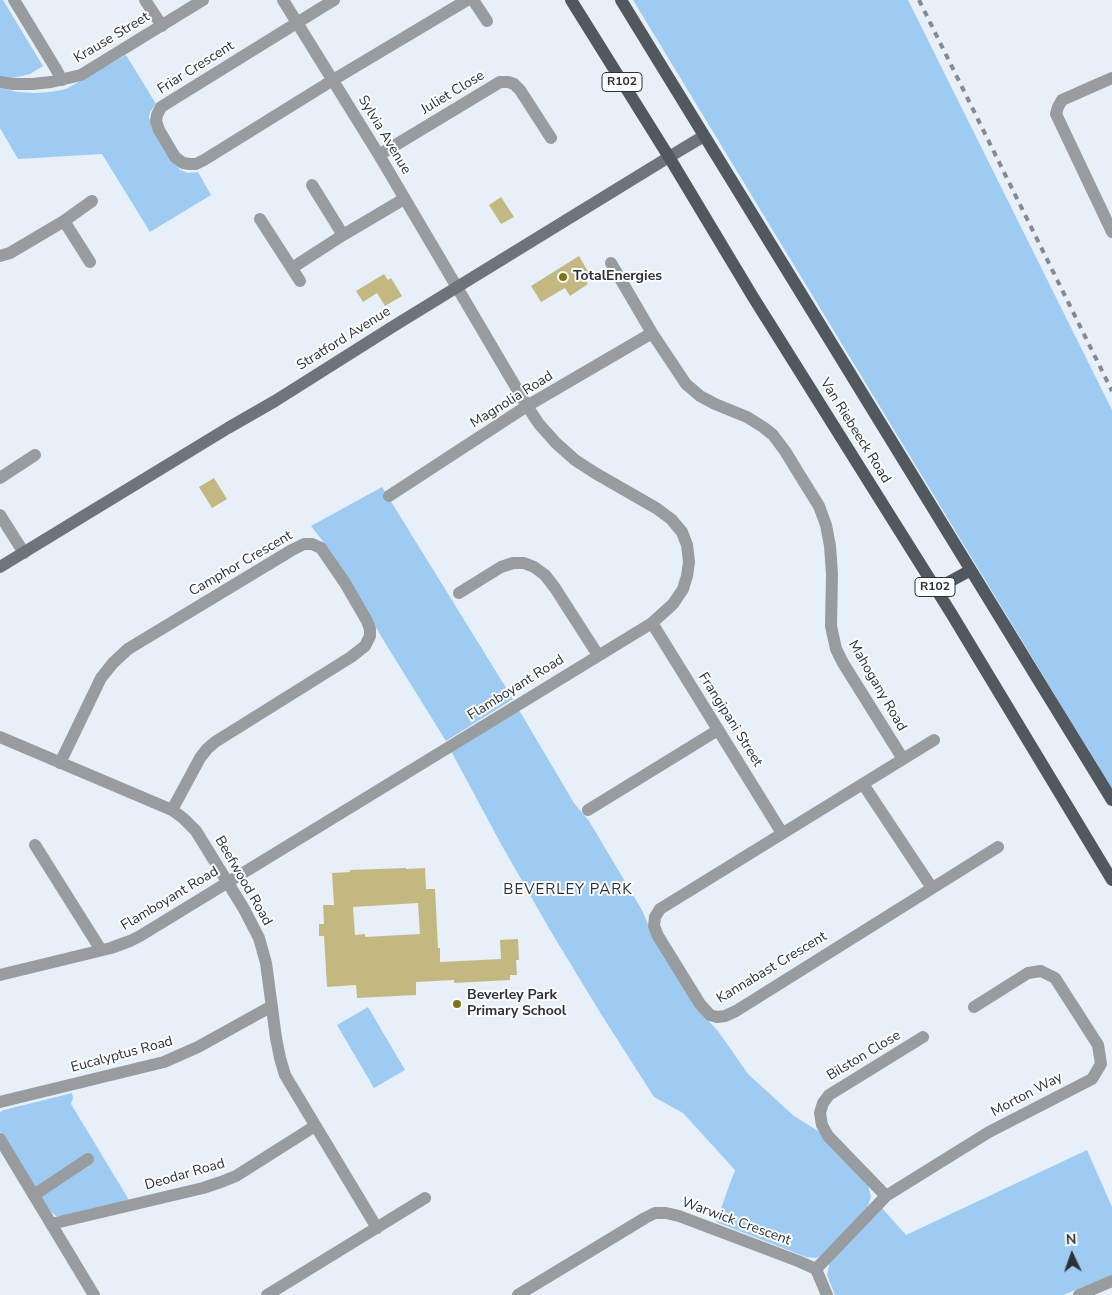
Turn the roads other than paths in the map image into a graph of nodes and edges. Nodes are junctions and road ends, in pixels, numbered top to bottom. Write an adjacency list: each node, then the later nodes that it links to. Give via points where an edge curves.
1 (14, 0): 14 (street)
2 (145, 0): 12 (street)
3 (203, 0): 12 (street, Krause Street)
4 (283, 0): 11 (street, Sylvia Avenue)
5 (334, 0): 11 (street)
6 (466, 0): 15 (street)
7 (473, 0): 10 (street)
8 (571, 0): 20 (main road, Van Riebeeck Road / R102)
9 (621, 0): 17 (main road, Van Riebeeck Road / R102)
10 (488, 21)
11 (298, 22): 15 (street, Sylvia Avenue); 15 (street, Friar Crescent, via 161,107 156,115 159,130 176,157 183,163 196,164)
12 (162, 26): 14 (street, Krause Street, via 81,75)
13 (1112, 78): 26 (street, via 1062,100 1056,114)
14 (62, 80): 16 (street, Krause Street, via 32,84)
15 (333, 80): 19 (street, Sylvia Avenue)
16 (0, 82)
17 (704, 136): 20 (street, Stratford Avenue); 42 (main road, Van Riebeeck Road / R102)
18 (551, 138): 19 (street, Juliet Close, via 520,90 514,84 500,82)
19 (379, 155): 22 (street, Sylvia Avenue)
20 (669, 156): 33 (street, Stratford Avenue); 43 (main road, Van Riebeeck Road / R102)
21 (312, 185): 27 (street)
22 (404, 199): 27 (street); 33 (street, Sylvia Avenue)
23 (92, 201): 25 (street)
24 (260, 219): 31 (street)
25 (64, 221): 28 (street); 29 (street)
26 (1112, 232)
27 (343, 235): 31 (street)
28 (0, 256)
29 (90, 262)
30 (611, 263): 34 (street, Mahogany Road)
31 (292, 268): 32 (street)
32 (300, 281)
33 (457, 287): 35 (street, Flamboyant Road); 40 (street, Stratford Avenue)
34 (652, 333): 35 (street, Magnolia Road); 50 (street, Mahogany Road, via 691,389 763,427 785,451 804,482 824,519 830,546 831,626 836,649)
35 (527, 406): 38 (street, Magnolia Road); 45 (street, Flamboyant Road, via 550,437 575,460 656,508 682,532 689,562 683,589 673,604)
36 (34, 455): 37 (street)
37 (0, 478)
38 (389, 496)
39 (0, 515): 40 (street)
40 (24, 553): 41 (street, Stratford Avenue)
41 (0, 567)
42 (972, 570): 43 (main road); 53 (main road, Van Riebeeck Road / R102)
43 (936, 589): 59 (main road, Van Riebeeck Road / R102)
44 (459, 593): 46 (street, via 512,563 534,567 555,588)
45 (652, 623): 46 (street, Flamboyant Road); 47 (street, Frangipani Street)
46 (598, 655): 60 (street, Flamboyant Road)
47 (718, 730): 55 (street); 56 (street, Frangipani Street)
48 (0, 737): 51 (street, Beefwood Road)
49 (934, 740): 50 (street, Kannabast Crescent)
50 (903, 759): 52 (street, Kannabast Crescent)
51 (60, 763): 54 (street, Beefwood Road); 54 (street, Camphor Crescent, via 101,678 128,649 292,550 304,544 320,548 345,582 367,621 370,636 365,646 215,742 200,758)
52 (863, 784): 56 (street, Kannabast Crescent); 61 (street)
53 (1112, 800)
54 (172, 810): 60 (street, Beefwood Road, via 196,830)
55 (588, 810)
56 (782, 833): 61 (street, Kannabast Crescent, via 660,909 655,917 658,936 710,1015 725,1016 736,1011)
57 (35, 845): 62 (street)
58 (998, 847): 61 (street, Kannabast Crescent)
59 (1112, 880)
60 (227, 882): 62 (street, Flamboyant Road, via 140,936); 64 (street, Beefwood Road, via 259,938)
61 (932, 888)
62 (101, 950): 63 (street, Flamboyant Road)
63 (0, 975)
64 (272, 1006): 67 (street, Eucalyptus Road, via 164,1062); 68 (street, Beefwood Road, via 285,1075)
65 (974, 1007): 72 (street, Morton Way, via 1028,973 1041,971 1055,978 1066,994 1098,1045 1101,1064 1092,1078 989,1132)
66 (923, 1037): 72 (street, Bilston Close, via 829,1094 822,1104 822,1125 828,1136)
67 (0, 1102)
68 (315, 1126): 74 (street, Deodar Road, via 236,1176 220,1182); 75 (street, Beefwood Road)
69 (0, 1139): 71 (street)
70 (88, 1159): 71 (street)
71 (34, 1195): 74 (street)
72 (886, 1196): 76 (street, Morton Way)
73 (424, 1198): 75 (street)
74 (52, 1224): 79 (street)
75 (377, 1228): 80 (street)
76 (816, 1269): 78 (street, Warwick Crescent, via 679,1216 655,1213); 81 (street)
77 (1112, 1281): 82 (street)
78 (525, 1293)
79 (94, 1295)
80 (267, 1295)
81 (827, 1295)
82 (1079, 1295)

